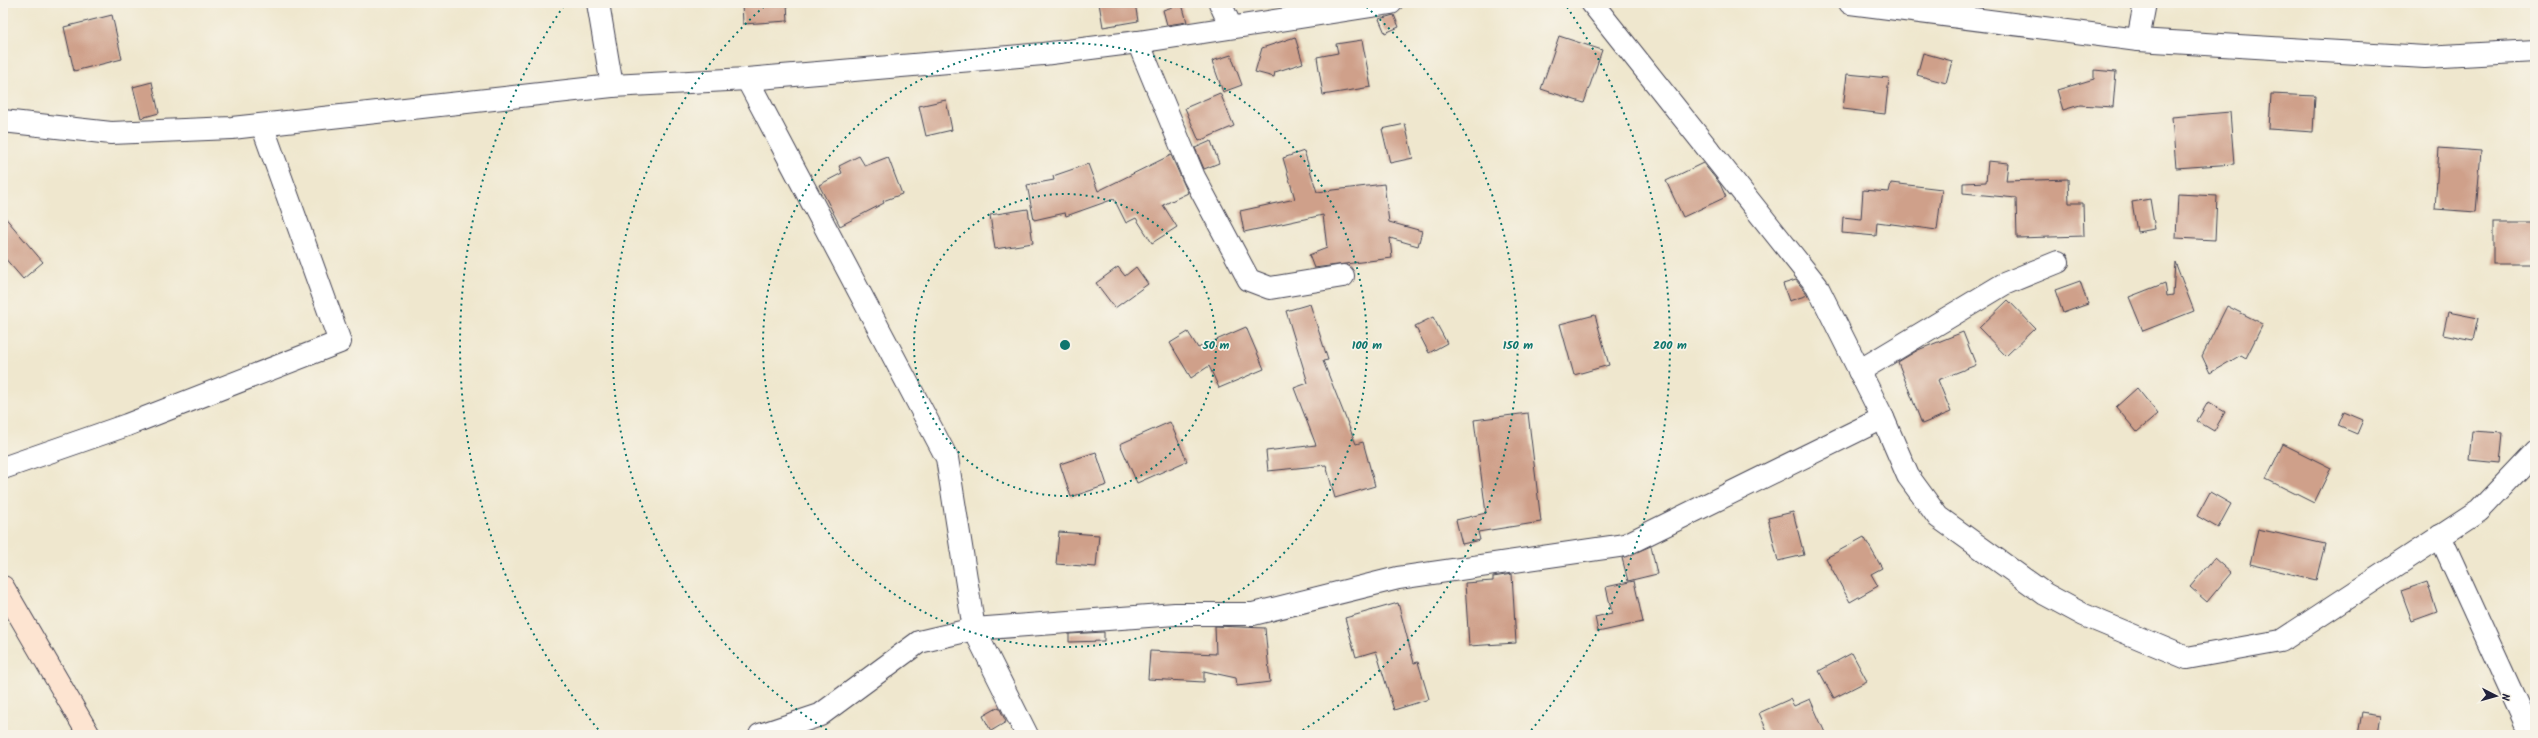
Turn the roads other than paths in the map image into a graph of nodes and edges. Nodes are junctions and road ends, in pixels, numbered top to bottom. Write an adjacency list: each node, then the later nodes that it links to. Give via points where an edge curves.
1 (598, 3): 12 (street)
2 (1220, 3): 7 (street)
3 (1391, 3): 7 (street)
4 (1592, 3): 17 (street, via 1817,286)
5 (1850, 3): 8 (street)
6 (2145, 3): 8 (street)
7 (1231, 27): 9 (street)
8 (2138, 40): 10 (street, via 2425,57)
9 (1138, 42): 11 (street, via 1043,54); 16 (street, via 1194,177 1249,280 1270,288)
10 (2535, 52)
11 (747, 79): 12 (street); 23 (street, via 947,458)
12 (612, 86): 14 (street)
13 (3, 121): 14 (street, via 111,133 232,128)
14 (262, 124): 20 (street, via 340,342 127,425)
15 (2058, 262): 17 (street, via 2004,284)
16 (1343, 276)
17 (1859, 371): 18 (street)
18 (1883, 418): 21 (street, via 1908,476 1938,516 2045,594 2084,615 2186,658 2281,641); 23 (street, via 1625,545 1398,578 1253,614 1175,614)
19 (2535, 452): 21 (street, via 2479,512)
20 (3, 468)
21 (2440, 536): 27 (street)
22 (3, 587): 24 (main road)
23 (974, 629): 25 (street, via 919,642 820,715); 26 (street)
24 (89, 735)
25 (760, 735)
26 (1026, 735)
27 (2531, 735)

